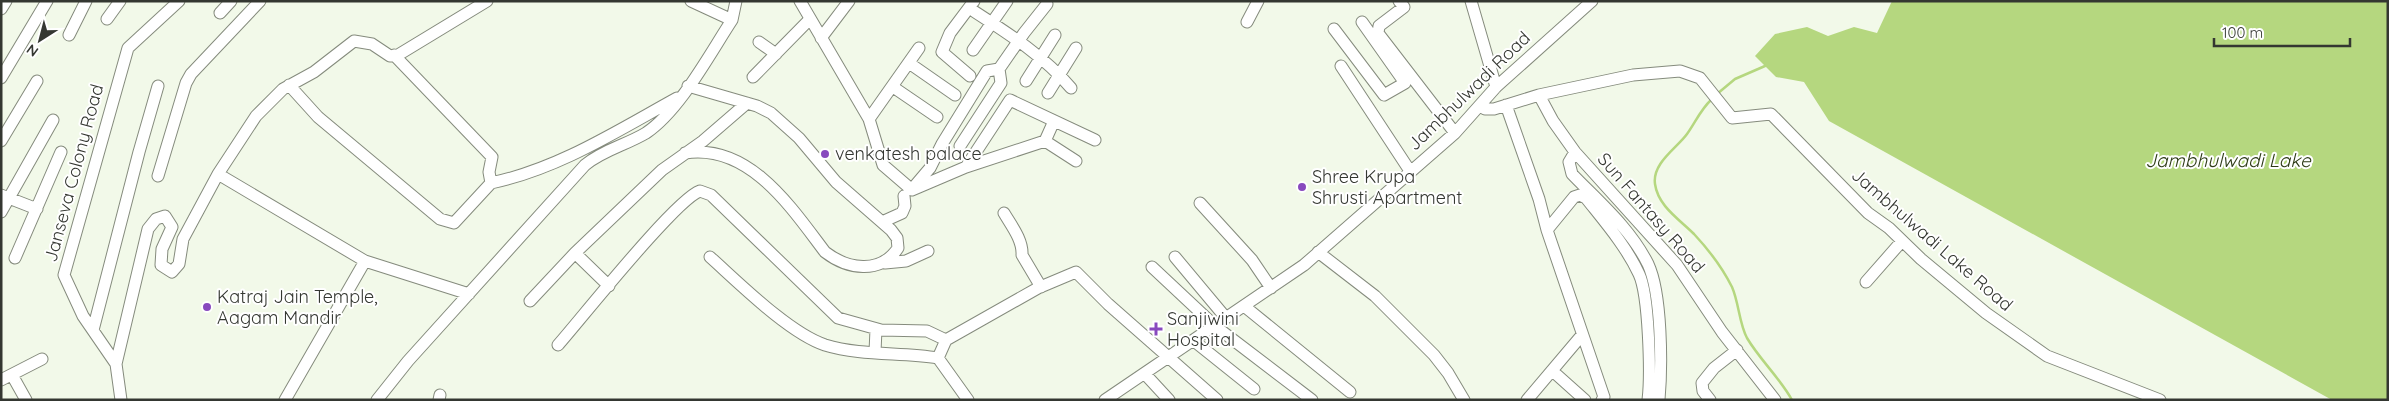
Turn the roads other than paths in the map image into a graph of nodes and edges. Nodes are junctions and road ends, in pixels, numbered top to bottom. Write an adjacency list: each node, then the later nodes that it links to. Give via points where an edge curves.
1 (6, 1): 20 (street)
2 (47, 1): 46 (street)
3 (86, 1): 29 (street)
4 (120, 1): 23 (street)
5 (180, 1): 108 (street, Janseva Colony Road, via 128,48 64,275)
6 (231, 1): 21 (street)
7 (260, 1): 78 (street, via 191,74)
8 (487, 1): 38 (street)
9 (691, 1): 24 (street)
10 (736, 1): 24 (street)
11 (800, 1): 22 (street)
12 (849, 1): 31 (street)
13 (1007, 1): 27 (street)
14 (1258, 1): 25 (street)
15 (1399, 1): 48 (street, via 1404,7 1379,26 1378,33)
16 (1471, 1): 53 (street)
17 (1592, 1): 53 (street, Jambhulwadi Road)
18 (1047, 4): 32 (street)
19 (972, 5): 27 (street); 44 (street, via 950,33 942,52)
20 (1, 8)
21 (220, 13)
22 (810, 19): 31 (street); 37 (street)
23 (107, 20)
24 (732, 20): 55 (street)
25 (1247, 22)
26 (1362, 22): 48 (street)
27 (992, 23): 32 (street); 36 (street)
28 (1334, 29): 48 (street, via 1384,95)
29 (69, 35)
30 (1055, 35): 39 (street)
31 (821, 38): 63 (street)
32 (1019, 40): 39 (street); 42 (street)
33 (759, 42): 37 (street)
34 (919, 48): 40 (street)
35 (1076, 48): 43 (street)
36 (973, 50)
37 (776, 54): 45 (street)
38 (394, 55): 50 (street, via 390,56 372,44 354,41 314,72); 79 (street, via 492,157)
39 (1038, 58): 43 (street); 47 (street)
40 (909, 63): 52 (street); 57 (street)
41 (1341, 66): 76 (street)
42 (998, 69): 70 (street, via 1001,83); 80 (street, via 987,71 930,168)
43 (1059, 74): 54 (street); 56 (street)
44 (970, 76)
45 (753, 77)
46 (1, 78)
47 (1026, 80)
48 (1409, 81): 66 (street)
49 (37, 82): 68 (street)
50 (289, 85): 77 (street, via 256,116); 79 (street, via 318,117 444,222 458,220)
51 (158, 86): 108 (street)
52 (893, 87): 62 (street); 63 (street)
53 (1496, 87): 61 (street, Jambhulwadi Road)
54 (1071, 88)
55 (684, 91): 59 (street); 79 (street, via 554,164); 102 (street, via 661,120 645,133 596,156 585,165)
56 (1048, 93)
57 (955, 95)
58 (1539, 95): 60 (street, Jambhulwadi Lake Road); 72 (street, Sun Fantasy Road, via 1552,121); 88 (street, Jambhulwadi Lake Road, via 1633,75 1680,71 1700,78 1732,118 1771,114 1868,213)
59 (747, 103): 73 (street); 86 (street, via 785,123 836,182)
60 (1506, 105): 61 (street, Jambhulwadi Lake Road, via 1490,110); 87 (street, via 1540,199)
61 (1480, 106): 66 (street, Jambhulwadi Road)
62 (937, 117)
63 (869, 119): 80 (street, via 883,165)
64 (53, 120): 81 (street)
65 (1054, 121): 67 (street); 69 (street); 75 (street, via 1010,100)
66 (1455, 133): 76 (street, Jambhulwadi Road)
67 (1095, 140)
68 (1, 141)
69 (1046, 141): 74 (street); 75 (street)
70 (960, 146)
71 (61, 152): 83 (street)
72 (1575, 152): 113 (street, Sun Fantasy Road, via 1677,265); 140 (street, via 1569,162 1572,174 1629,235 1652,275 1659,334)
73 (685, 153): 91 (street, via 662,170); 96 (street, via 702,150 739,162 772,186 835,260 876,266)
74 (1076, 161)
75 (966, 167): 80 (street)
76 (1410, 172): 90 (street, Jambhulwadi Road)
77 (218, 174): 95 (street); 118 (street, via 183,239 179,264 172,272 160,265 162,249 172,228 165,216 156,219 148,229)
78 (158, 176)
79 (490, 183)
80 (908, 193): 86 (street, via 902,213)
81 (5, 196): 83 (street); 84 (street)
82 (1200, 203): 101 (street, via 1252,260)
83 (36, 209): 94 (street)
84 (1, 212)
85 (1004, 213): 100 (street, via 1018,237 1024,259)
86 (882, 222): 96 (street, via 899,244)
87 (1547, 230): 109 (street); 139 (street, via 1574,197 1580,195 1586,198 1619,240 1640,275 1648,322)
88 (1902, 241): 98 (street); 143 (street, Jambhulwadi Lake Road, via 1986,313 2047,356)
89 (928, 251): 96 (street, via 906,261)
90 (1318, 252): 101 (street, Jambhulwadi Road); 136 (street, via 1375,296 1434,355)
91 (575, 253): 99 (street); 103 (street)
92 (710, 257): 114 (street, via 793,327 824,344)
93 (1175, 257): 105 (street)
94 (15, 258)
95 (365, 261): 102 (street); 129 (street)
96 (885, 263)
97 (1152, 267): 106 (street)
98 (1866, 282)
99 (609, 286): 107 (street, via 668,218 700,191 711,195 838,318); 112 (street)
100 (1041, 287): 110 (street); 116 (street, via 1076,272)
101 (1271, 288): 104 (street, Jambhulwadi Road)
102 (469, 294): 130 (street)
103 (530, 301)
104 (1244, 306): 105 (street, Jambhulwadi Road); 124 (street)
105 (1226, 318): 106 (street, Jambhulwadi Road)
106 (1215, 326): 111 (street, Jambhulwadi Road); 135 (street)
107 (876, 329): 110 (street, via 927,331); 114 (street)
108 (93, 330): 118 (street, Janseva Colony Road)
109 (1582, 335): 126 (street); 137 (street)
110 (946, 340): 115 (street)
111 (1194, 341): 116 (street, Jambhulwadi Road); 123 (street)
112 (558, 345)
113 (1737, 350): 141 (street, via 1714,368 1702,383 1703,391); 142 (street, Sun Fantasy Road)
114 (875, 352): 115 (street)
115 (938, 358): 131 (street)
116 (1170, 358): 120 (street, Jambhulwadi Road); 134 (street)
117 (42, 359): 119 (street)
118 (116, 364): 128 (street)
119 (12, 374): 122 (street); 127 (street)
120 (1145, 374): 125 (street, Jambhulwadi Road); 133 (street)
121 (1557, 375): 138 (street)
122 (1, 380)
123 (1254, 389)
124 (1350, 392)
125 (1121, 396): 132 (street, Jambhulwadi Road)
126 (1603, 399)
127 (26, 400)
128 (121, 400)
129 (285, 400)
130 (377, 400)
131 (968, 400)
132 (1105, 400)
133 (1169, 400)
134 (1217, 400)
135 (1312, 400)
136 (1464, 400)
137 (1527, 400)
138 (1584, 400)
139 (1648, 400)
140 (1659, 400)
141 (1710, 400)
142 (1775, 400)
143 (2160, 400)

